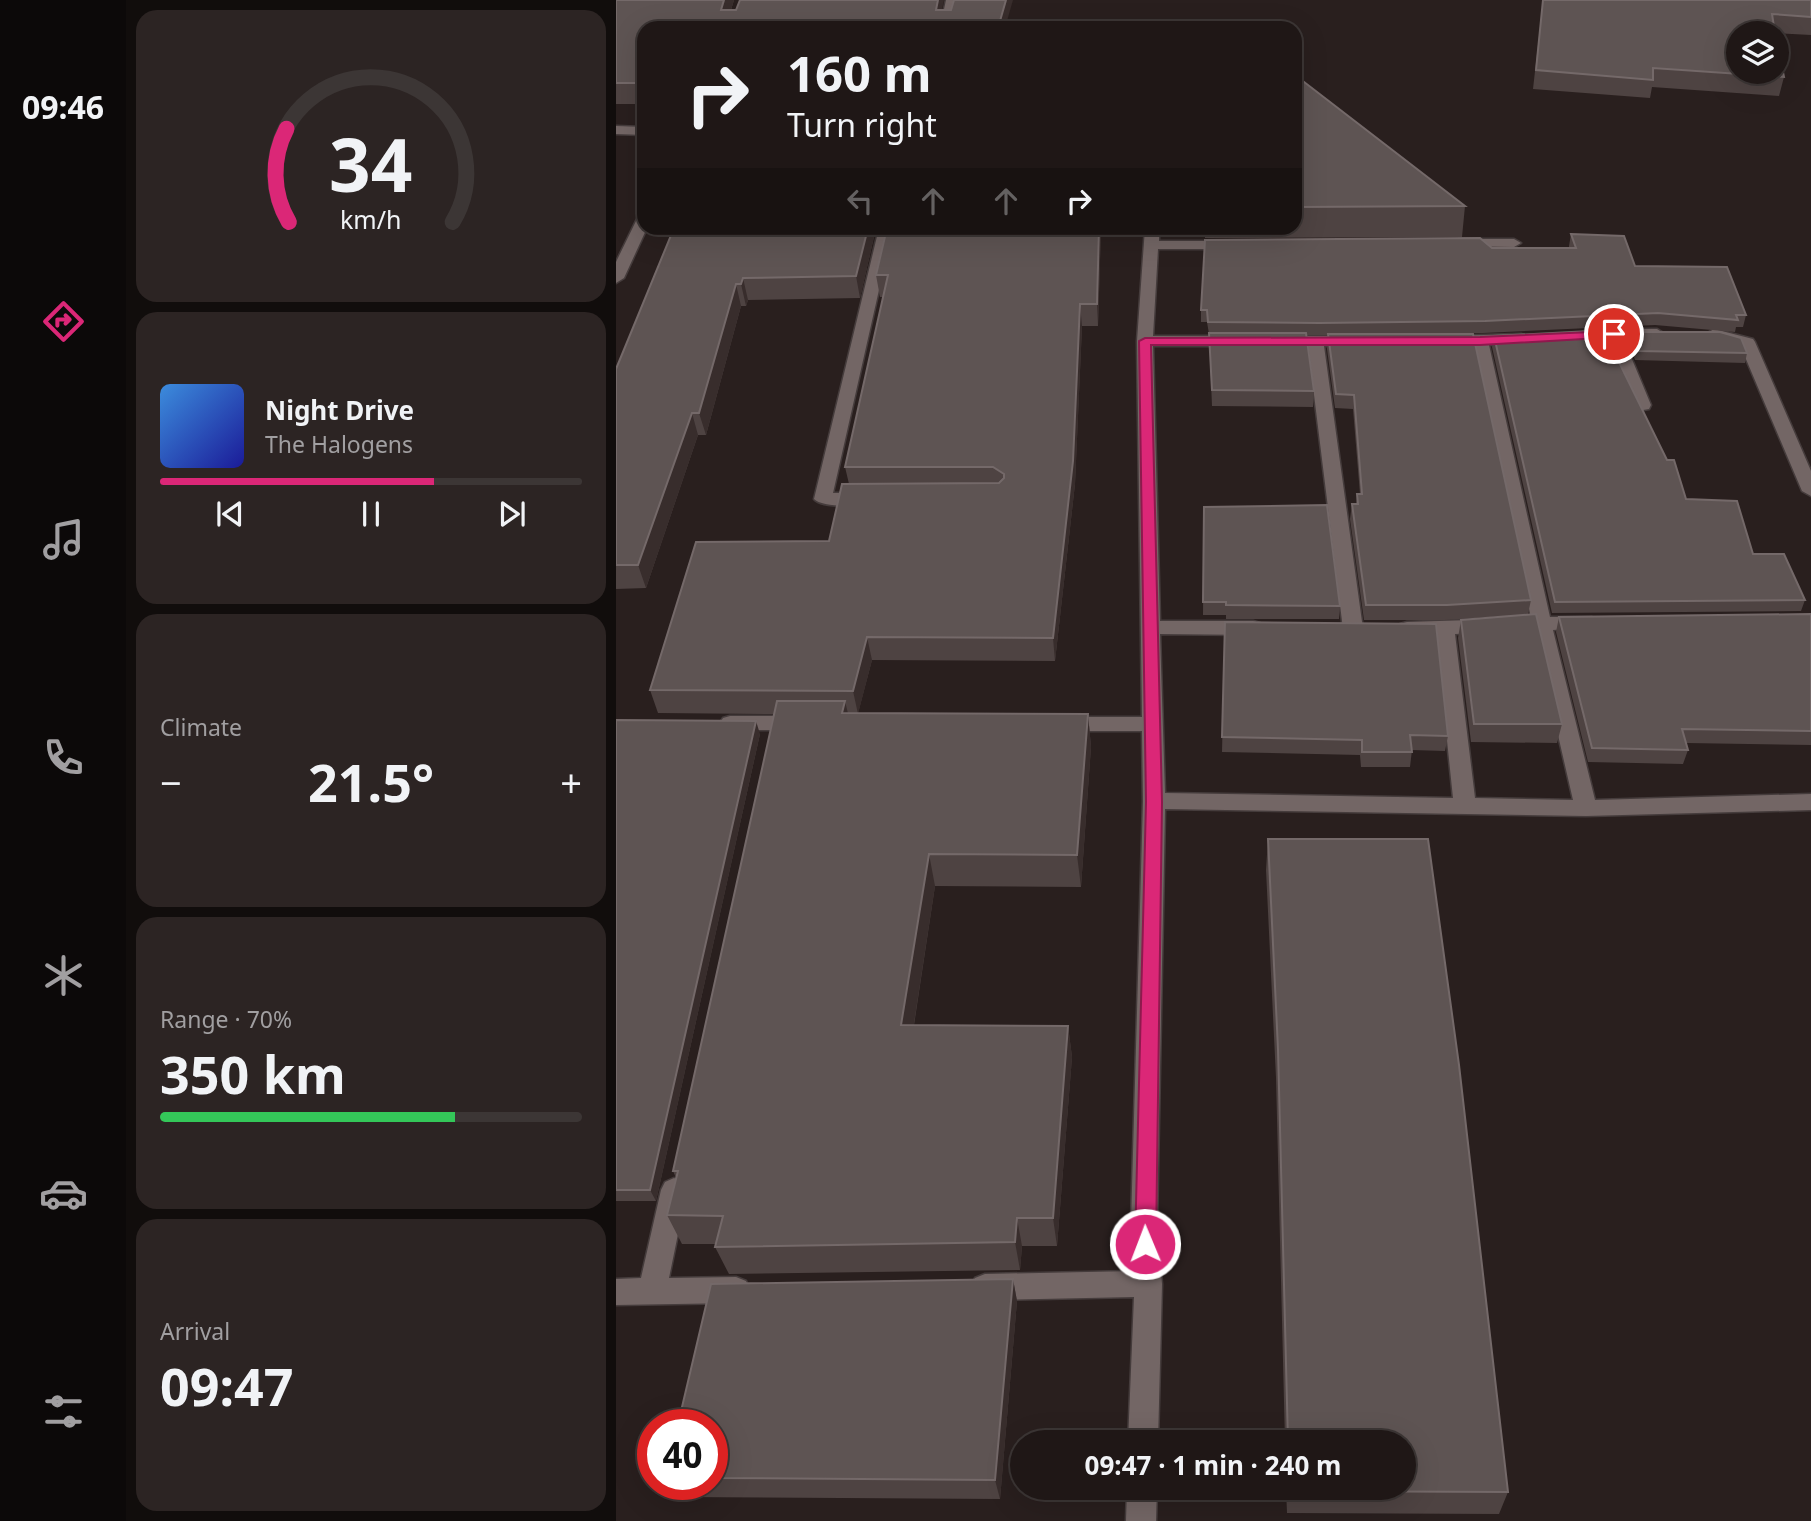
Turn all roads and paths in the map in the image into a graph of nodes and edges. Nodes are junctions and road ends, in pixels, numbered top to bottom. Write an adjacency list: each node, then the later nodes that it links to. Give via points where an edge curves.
1 (951, 0): 2 (street)
2 (947, 21)
3 (616, 130): 4 (street)
4 (637, 131)
5 (637, 234): 11 (street)
6 (884, 235): 22 (street, via 823,499)
7 (1152, 236): 10 (street); 15 (street)
8 (1445, 243): 9 (street)
9 (1514, 243)
10 (1250, 245)
11 (616, 278)
12 (1614, 334): 13 (street); 20 (street); 21 (street, via 1719,334 1747,342)
13 (1574, 336)
14 (1533, 338): 19 (street)
15 (1145, 341): 16 (street); 25 (street)
16 (1315, 341): 17 (street); 27 (street)
17 (1370, 341)
18 (1425, 341): 19 (street)
19 (1480, 341): 24 (street)
20 (1643, 405)
21 (1811, 491)
22 (876, 499)
23 (1609, 622): 24 (street)
24 (1542, 623): 29 (street); 39 (street)
25 (1151, 627): 26 (street); 34 (street)
26 (1272, 628)
27 (1353, 629)
28 (1392, 629): 29 (street)
29 (1444, 629): 38 (street)
30 (709, 723): 31 (street)
31 (775, 723): 32 (street); 35 (street)
32 (817, 723)
33 (1041, 724): 34 (street)
34 (1153, 724): 36 (street)
35 (769, 750)
36 (1154, 802): 38 (street); 41 (street, via 1144,1223)
37 (1811, 802): 39 (street)
38 (1465, 806): 39 (street)
39 (1586, 808)
40 (678, 1169): 44 (street)
41 (1147, 1284): 42 (street); 46 (street)
42 (955, 1287)
43 (762, 1290): 44 (street)
44 (652, 1291): 45 (street)
45 (616, 1292)
46 (1143, 1430)
47 (1142, 1500): 48 (street)
48 (1141, 1521)

